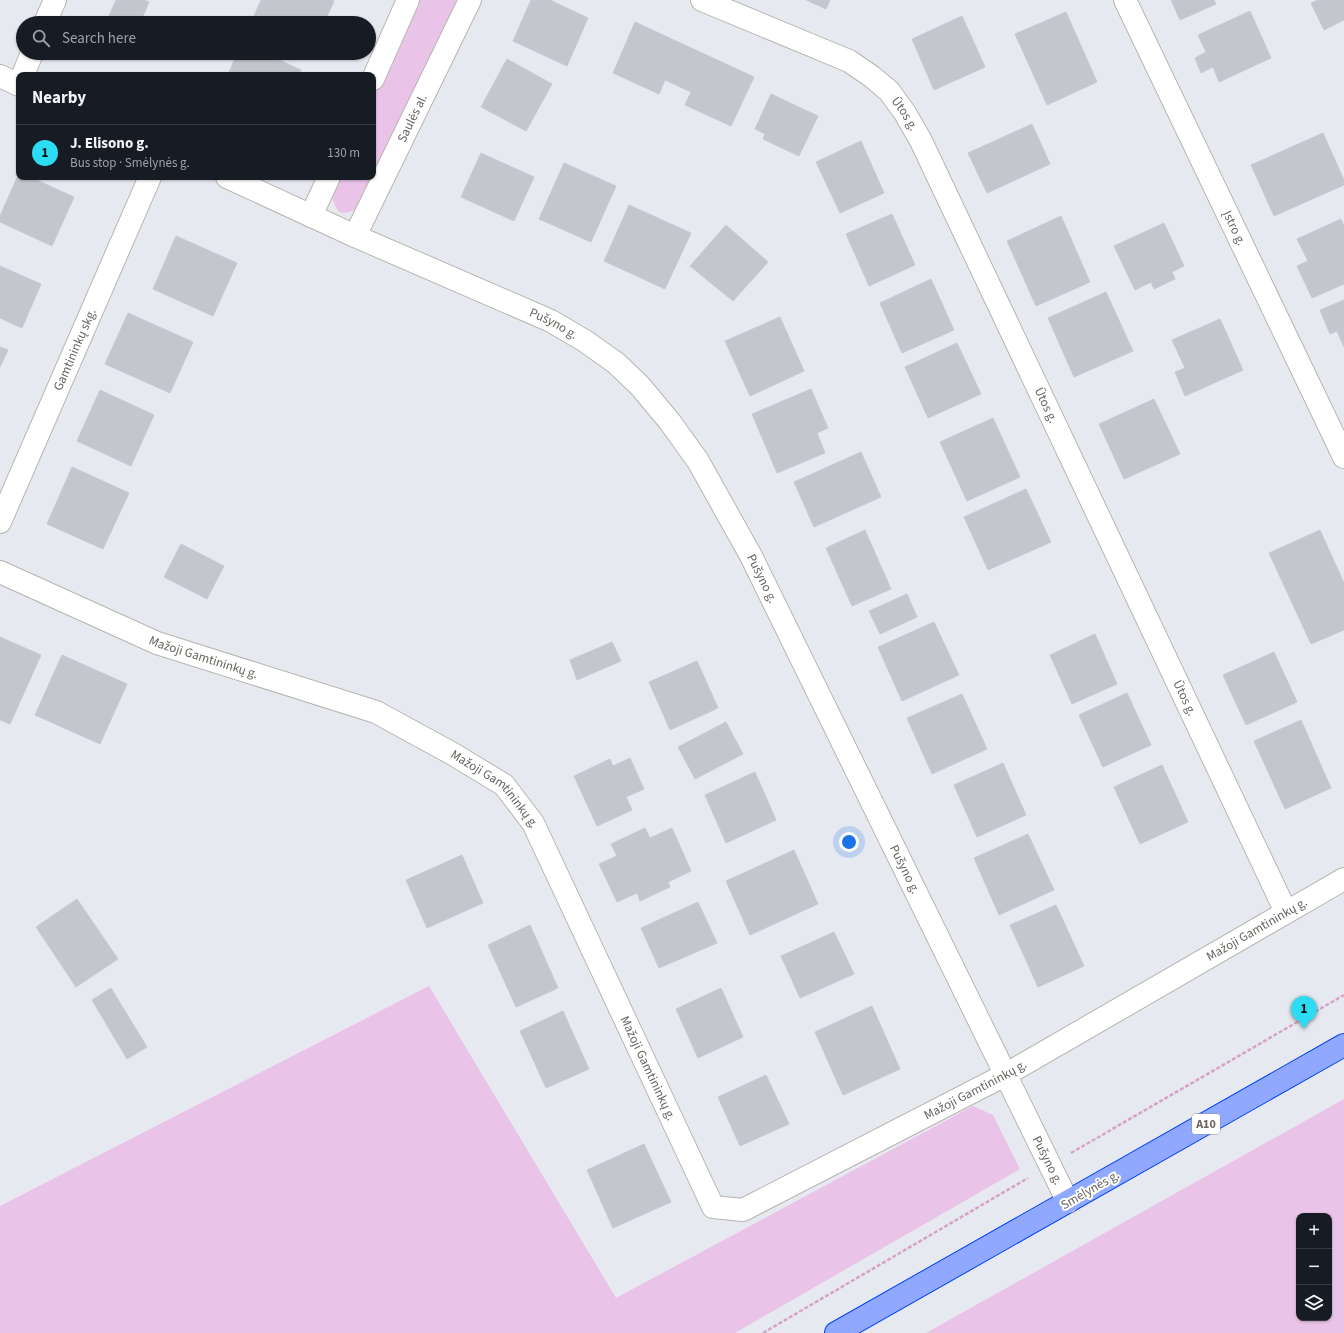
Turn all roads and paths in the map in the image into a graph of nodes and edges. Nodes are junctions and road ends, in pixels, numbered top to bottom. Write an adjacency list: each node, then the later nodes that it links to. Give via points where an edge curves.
1 (55, 0): 6 (street)
2 (408, 0): 9 (street)
3 (470, 0): 14 (street, Saulės al.)
4 (702, 0): 19 (street, Ūtos g., via 849,61 889,91 906,113 925,148)
5 (1124, 0): 15 (street, Įstro g.)
6 (48, 16)
7 (28, 60): 8 (street)
8 (21, 72)
9 (376, 72)
10 (149, 180): 16 (street, Gamtininkų skg.)
11 (234, 180): 13 (street, Pušyno g.)
12 (328, 180): 13 (street)
13 (312, 216): 14 (street, Pušyno g.)
14 (355, 236): 21 (street, Pušyno g., via 551,321 616,363 640,386 670,422 698,461 751,556)
15 (1344, 457)
16 (0, 522)
17 (0, 572): 21 (street, Mažoji Gamtininkų g., via 157,643 376,712 504,784 533,823 713,1207 743,1210)
18 (1344, 879): 19 (street, Mažoji Gamtininkų g.)
19 (1286, 912): 21 (street, Mažoji Gamtininkų g.)
20 (1344, 1045): 22 (highway, Smėlynės g. / A10)
21 (1005, 1075): 22 (street, Pušyno g.)
22 (1068, 1202): 23 (highway, Smėlynės g. / A10)
23 (836, 1333)

